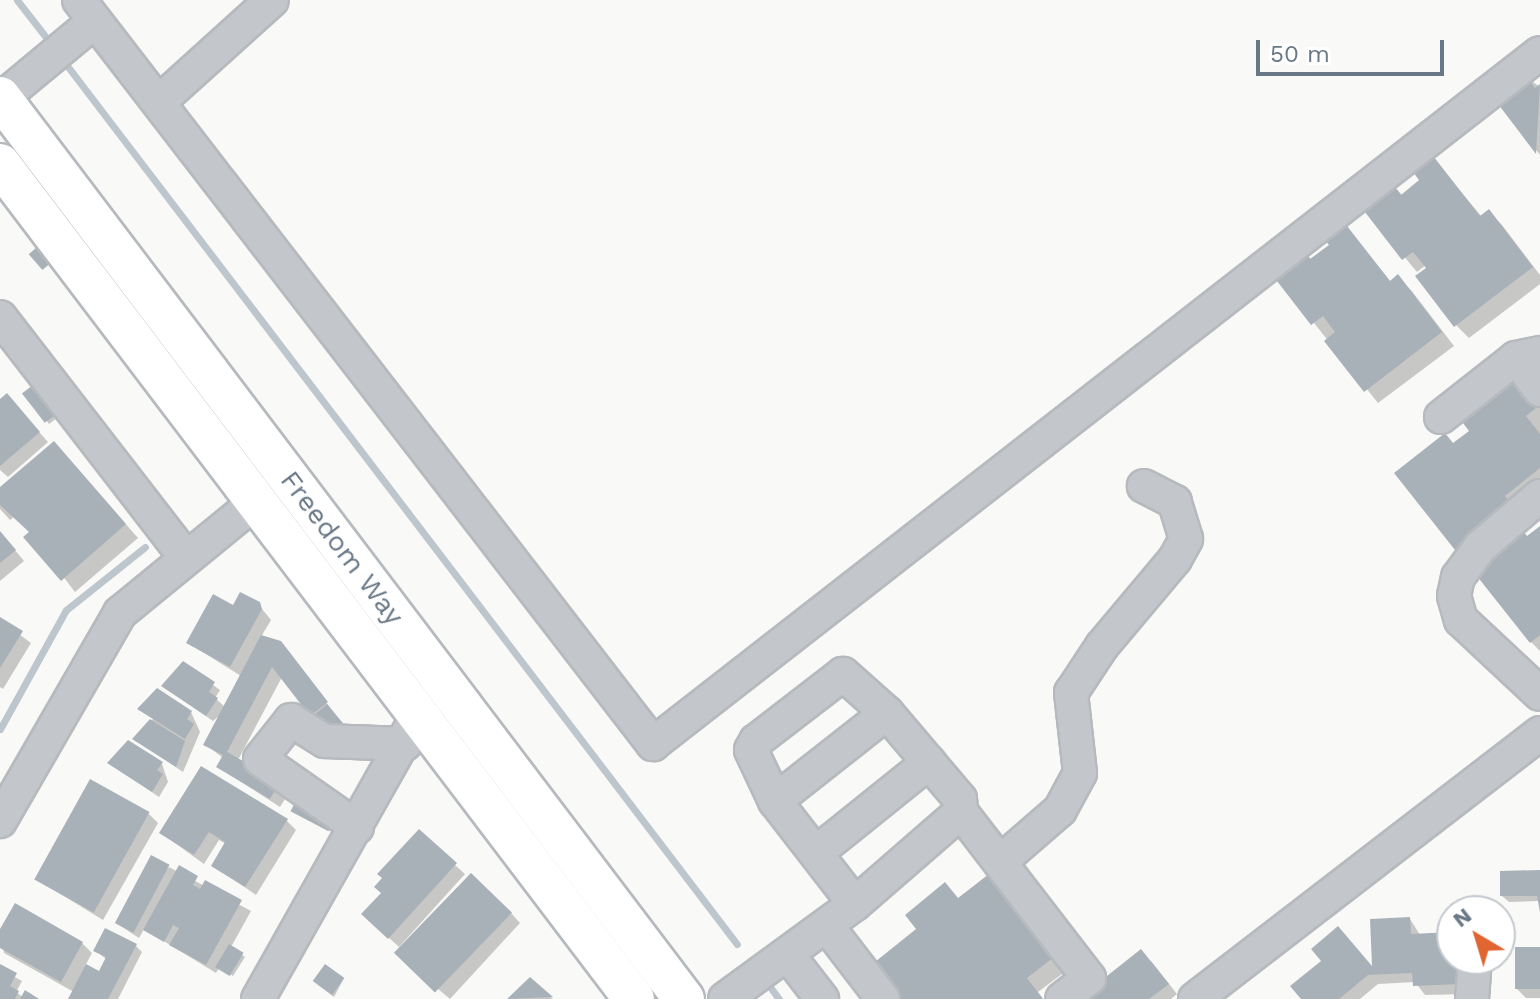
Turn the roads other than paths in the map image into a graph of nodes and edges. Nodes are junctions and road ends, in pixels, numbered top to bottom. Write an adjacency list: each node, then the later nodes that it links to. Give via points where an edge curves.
1 (272, 0): 5 (street)
2 (83, 20): 4 (street); 5 (street)
3 (1540, 53): 5 (street, via 653,744)
4 (10, 91): 15 (main road, Freedom Way)
5 (159, 102)
6 (0, 164): 13 (main road, Freedom Way)
7 (0, 317): 14 (street)
8 (1528, 356): 9 (street); 10 (street)
9 (1540, 390)
10 (1441, 417)
11 (1144, 486): 26 (street, via 1175,502 1186,539 1071,693 1080,773 1060,810)
12 (1540, 496): 16 (street, via 1480,547 1458,577 1454,596 1461,620)
13 (258, 500): 14 (street); 18 (main road, Freedom Way)
14 (185, 556): 23 (street, via 120,613)
15 (438, 674): 18 (street); 33 (main road, Freedom Way)
16 (1540, 694)
17 (887, 713): 20 (street); 21 (street); 21 (street, via 854,679 834,677 752,745 753,762)
18 (412, 731): 24 (street); 24 (street, via 325,741 291,720 260,759); 32 (main road, Freedom Way)
19 (1540, 733): 38 (street)
20 (929, 762): 22 (street, via 960,799); 25 (street)
21 (775, 801): 25 (street)
22 (961, 812): 26 (street); 27 (street)
23 (0, 821)
24 (357, 827): 31 (street)
25 (816, 853): 27 (street)
26 (1000, 862): 37 (street, via 1089,978)
27 (855, 904): 28 (street)
28 (827, 926): 29 (street); 36 (street)
29 (788, 955): 34 (street); 35 (street)
30 (1474, 975): 39 (street)
31 (258, 999)
32 (634, 999)
33 (684, 999)
34 (725, 999)
35 (822, 999)
36 (883, 999)
37 (1062, 999)
38 (1195, 999)
39 (1472, 999)

